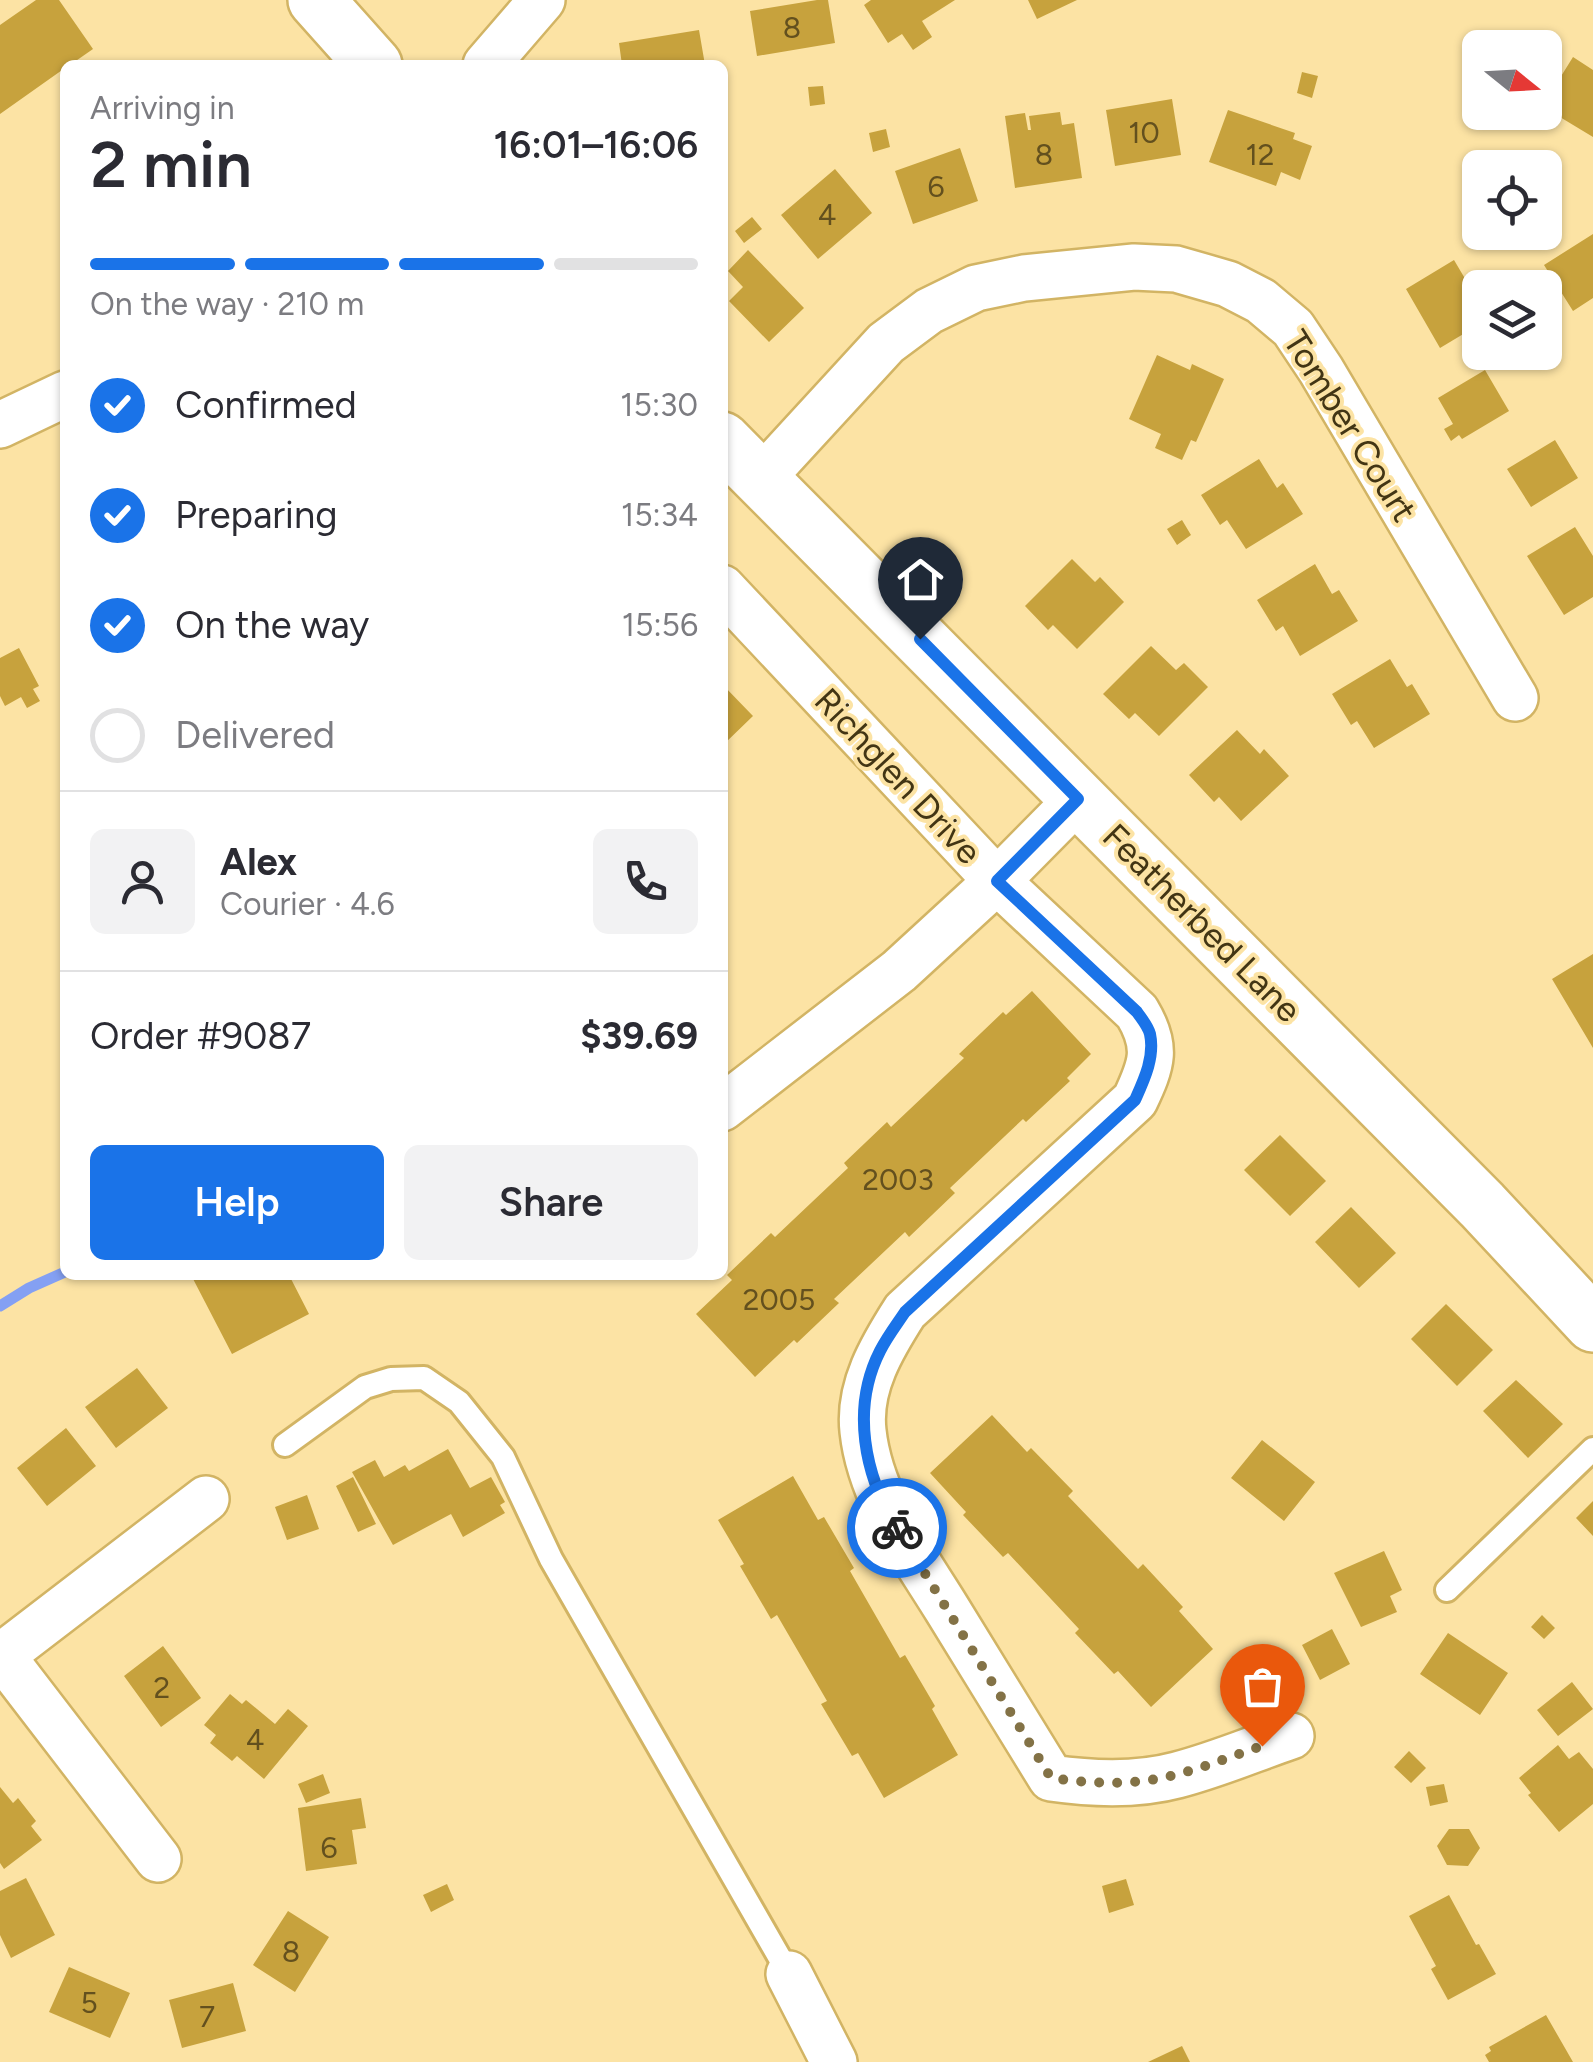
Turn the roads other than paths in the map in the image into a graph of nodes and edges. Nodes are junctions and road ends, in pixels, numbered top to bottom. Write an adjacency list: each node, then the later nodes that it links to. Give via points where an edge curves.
1 (316, 0): 3 (street)
2 (542, 0): 4 (street)
3 (370, 60)
4 (490, 60)
5 (60, 396): 6 (street)
6 (0, 424)
7 (728, 446): 8 (street, Featherbed Lane)
8 (761, 479): 10 (street, Tomber Court, via 886,343 976,288 1134,267 1176,269 1228,284 1292,328); 11 (street, Featherbed Lane)
9 (728, 594): 12 (street, Richglen Drive)
10 (1514, 698)
11 (1078, 799): 12 (street); 14 (street, Featherbed Lane)
12 (997, 881): 13 (street, via 899,971); 20 (street, Richglen Drive, via 1137,1012 1150,1032 1147,1075 1135,1100 905,1312 867,1387 862,1428 870,1465 890,1516 1051,1778 1088,1783 1176,1775)
13 (728, 1103)
14 (1593, 1324)
15 (285, 1445): 22 (lane, via 365,1387 391,1379 424,1378 459,1402 503,1458 551,1560)
16 (1593, 1449): 18 (lane)
17 (206, 1500): 19 (street)
18 (1447, 1590)
19 (1, 1657): 21 (street)
20 (1291, 1736)
21 (158, 1858)
22 (789, 1974): 23 (street)
23 (834, 2062)

